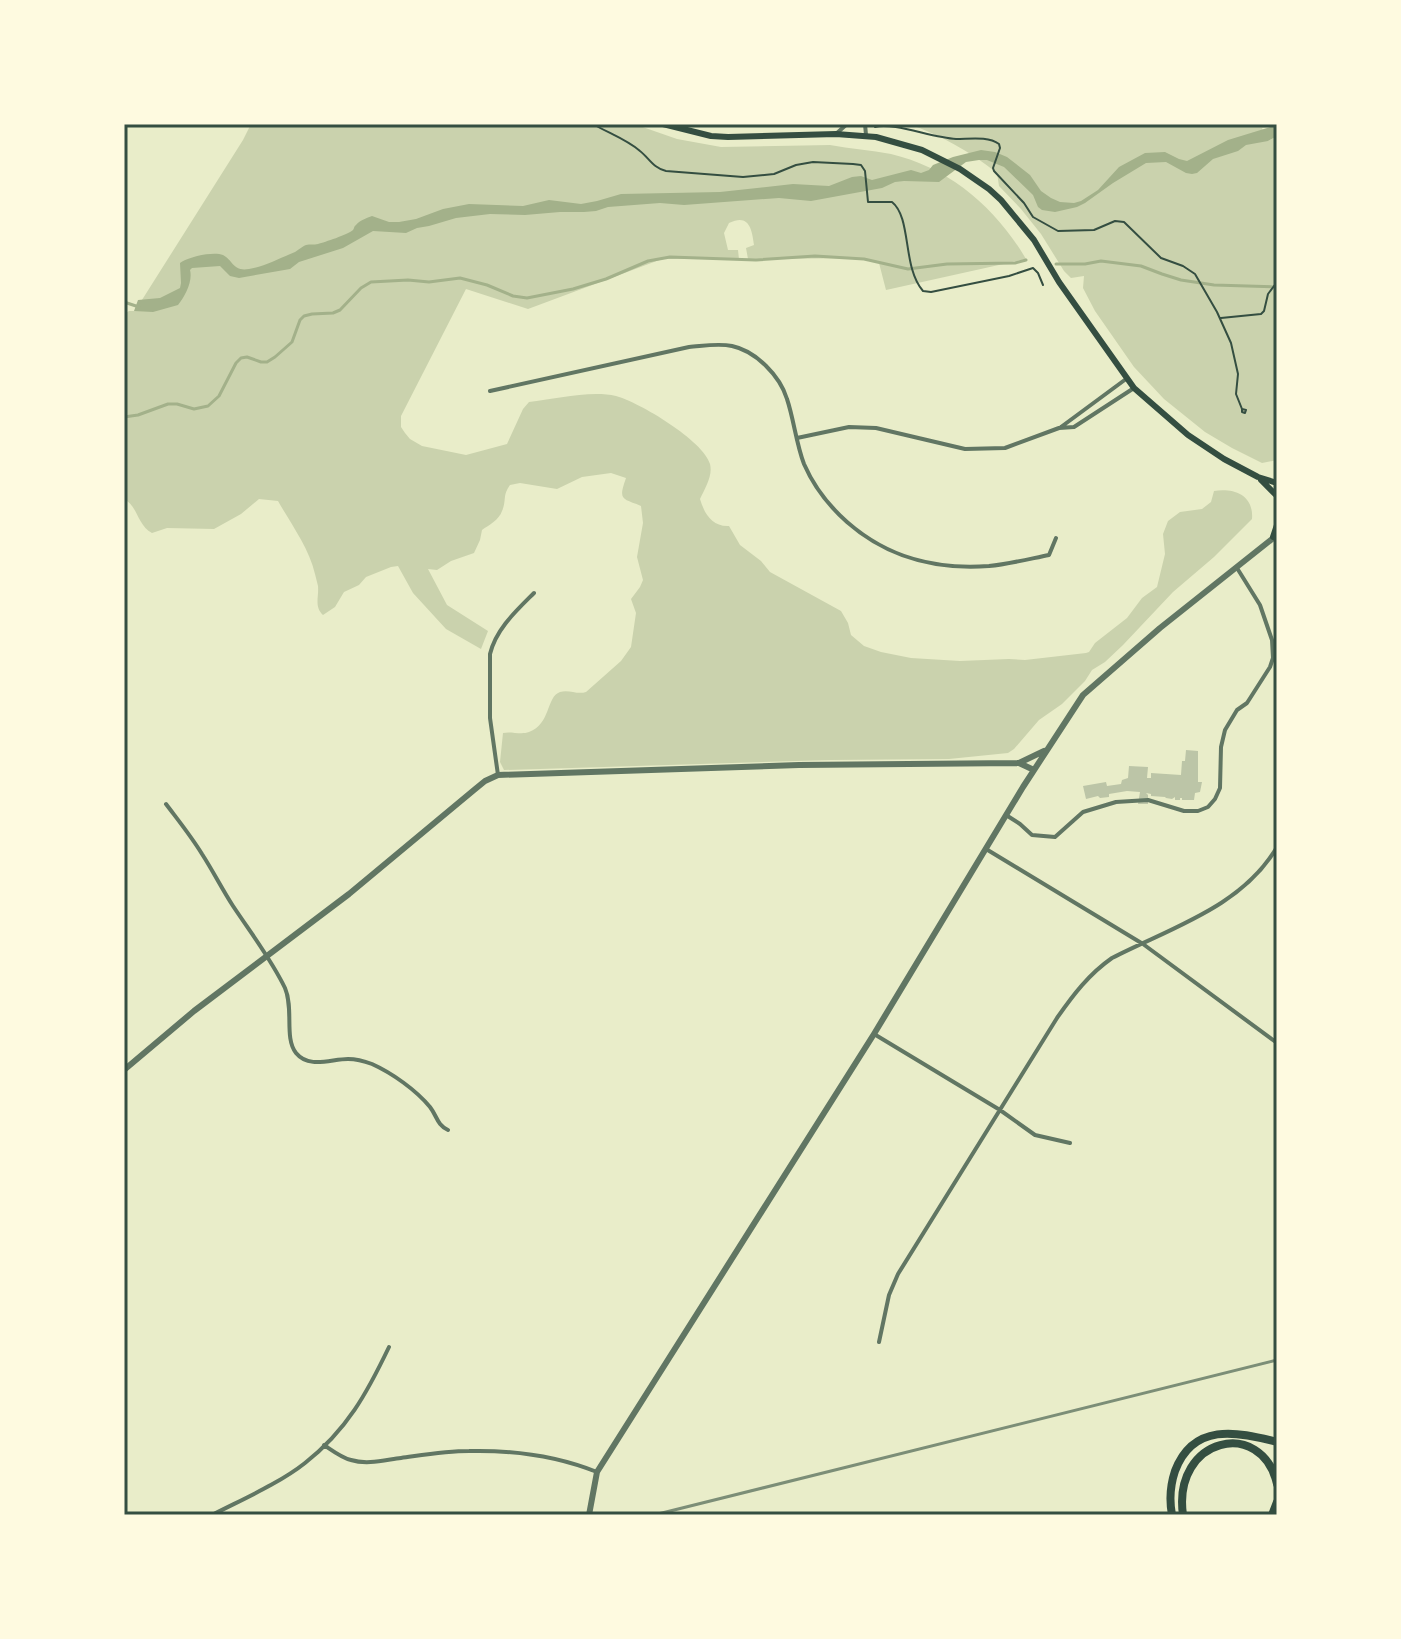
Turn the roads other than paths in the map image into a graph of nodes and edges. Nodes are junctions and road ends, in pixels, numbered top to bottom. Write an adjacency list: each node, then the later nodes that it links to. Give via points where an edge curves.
1 (663, 124): 4 (main road, via 728,137)
2 (847, 124): 4 (street)
3 (865, 124): 5 (street)
4 (836, 134): 5 (main road)
5 (866, 135): 6 (main road, via 936,156 1001,200 1034,240)
6 (1126, 379): 7 (main road); 9 (street)
7 (1134, 388): 9 (street, via 1074,427); 11 (main road, via 1188,435)
8 (490, 391): 10 (street, via 689,347 731,346 749,352 776,378 787,395)
9 (1059, 428): 10 (street, via 1005,448 965,449 876,428 849,427)
10 (797, 438): 16 (street, via 817,490 837,514 900,556 937,565 989,566 1049,555)
11 (1258, 477): 12 (main road); 13 (main road)
12 (1277, 483)
13 (1277, 496)
14 (1277, 525): 15 (main road)
15 (1275, 536): 17 (street)
16 (1056, 538)
17 (1235, 566): 19 (street, via 1093,685); 24 (street, via 1260,605 1273,658 1225,730 1220,788 1208,807 1184,811 1148,800 1116,802 1083,812 1055,837 1032,835)
18 (534, 593): 22 (street, via 502,628 490,654 490,718)
19 (1047, 750): 20 (street); 21 (street)
20 (1019, 763): 21 (street); 22 (street)
21 (1034, 770): 24 (street)
22 (498, 775): 28 (street)
23 (166, 804): 28 (street)
24 (1006, 815): 26 (street)
25 (1277, 847): 27 (street, via 1233,896)
26 (986, 849): 27 (street); 29 (street)
27 (1143, 944): 30 (street); 32 (street, via 1099,967 1074,994)
28 (267, 955): 31 (street); 33 (street, via 289,998 295,1052 318,1062 356,1059 376,1066 420,1096)
29 (874, 1034): 32 (street); 39 (street)
30 (1277, 1043)
31 (124, 1070)
32 (1000, 1110): 34 (street, via 1035,1135); 35 (street, via 898,1274)
33 (448, 1130)
34 (1070, 1143)
35 (879, 1342)
36 (389, 1347): 38 (street, via 369,1389)
37 (1277, 1442): 44 (highway, via 1234,1433 1200,1439 1179,1461 1171,1481)
38 (324, 1445): 39 (street, via 361,1462 487,1451 544,1457); 42 (street, via 304,1464)
39 (597, 1472): 43 (street)
40 (1277, 1484): 45 (highway, via 1270,1465 1254,1449 1214,1447 1189,1469)
41 (1277, 1502): 46 (highway)
42 (212, 1515)
43 (589, 1515)
44 (1172, 1515)
45 (1183, 1515)
46 (1272, 1515)

